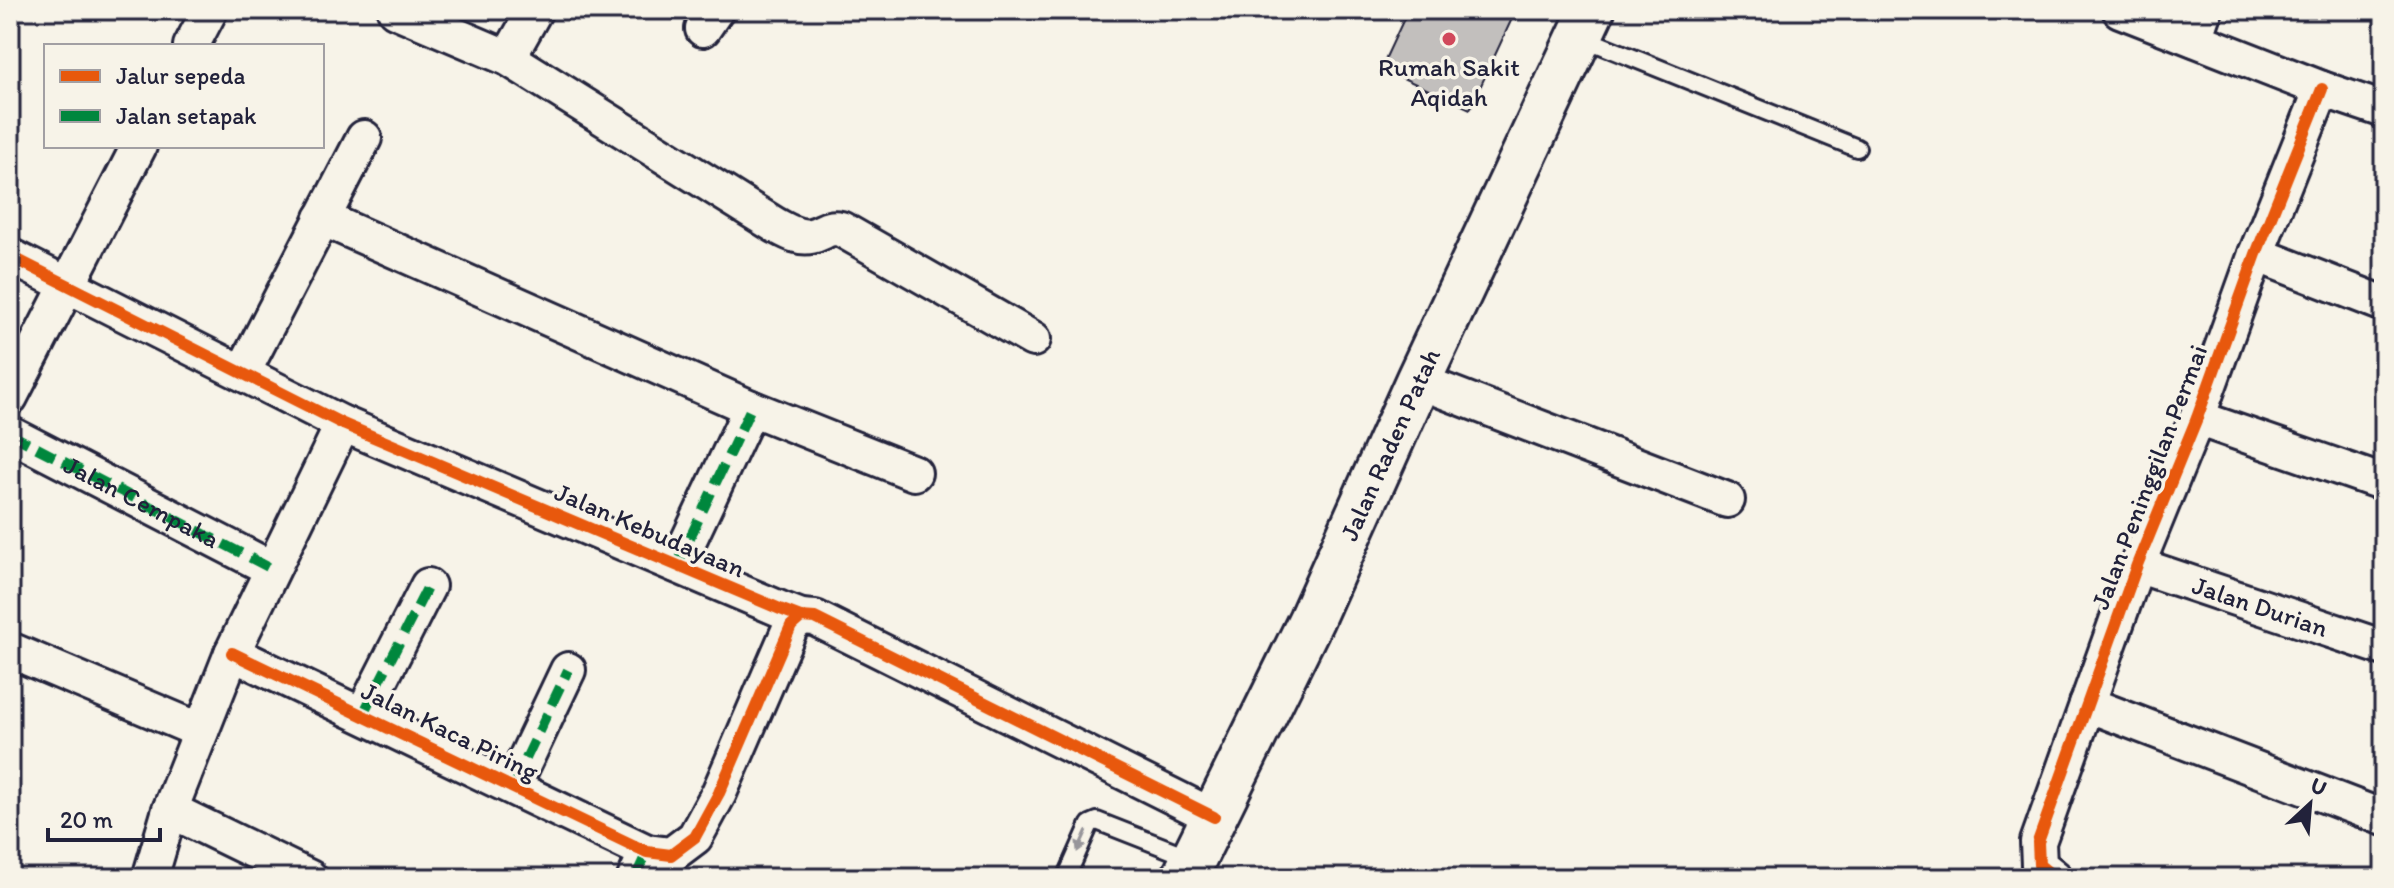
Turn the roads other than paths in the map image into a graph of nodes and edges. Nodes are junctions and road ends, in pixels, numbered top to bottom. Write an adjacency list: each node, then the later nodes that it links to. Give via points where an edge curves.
1 (210, 10): 7 (street)
2 (535, 10): 8 (street)
3 (2120, 10): 6 (street)
4 (410, 13): 8 (street)
5 (1586, 23): 13 (lane); 21 (main road, Jalan Raden Patah)
6 (2200, 24): 9 (street)
7 (192, 44)
8 (508, 58): 19 (street, via 775,225 796,235 841,229)
9 (2322, 89): 10 (street); 15 (street, Jalan Peninggilan Permai)
10 (2384, 110)
11 (364, 138): 14 (street)
12 (138, 148): 17 (street)
13 (1857, 148)
14 (322, 218): 20 (street); 23 (street)
15 (2256, 254): 18 (street); 24 (street, Jalan Peninggilan Permai)
16 (10, 256): 17 (street, Jalan Kebudayaan)
17 (67, 283): 20 (street, Jalan Kebudayaan); 22 (street)
18 (2384, 304)
19 (1033, 339)
20 (243, 372): 25 (street, Jalan Kebudayaan)
21 (1418, 381): 29 (street); 44 (main road, Jalan Raden Patah, via 1311,620)
22 (10, 397)
23 (751, 408): 27 (street); 30 (street)
24 (2197, 418): 28 (street); 31 (street, Jalan Peninggilan Permai)
25 (343, 424): 30 (street, Jalan Kebudayaan); 32 (street)
26 (10, 434): 32 (street, Jalan Cempaka)
27 (914, 473)
28 (2384, 483)
29 (1727, 500)
30 (677, 565): 34 (street, Jalan Kebudayaan)
31 (2137, 565): 35 (street, Jalan Durian); 39 (street, Jalan Peninggilan Permai)
32 (272, 569): 37 (street)
33 (428, 586): 40 (street)
34 (801, 617): 44 (street, Jalan Kebudayaan, via 815,618); 46 (street, via 791,626 695,837 671,855)
35 (2384, 648)
36 (10, 650): 41 (street)
37 (232, 653): 40 (street, Jalan Kaca Piring); 41 (street)
38 (568, 670): 42 (street)
39 (2087, 704): 45 (street); 51 (street, Jalan Peninggilan Permai, via 2038,842 2039,865)
40 (363, 714): 42 (street, Jalan Kaca Piring)
41 (201, 731): 43 (street)
42 (513, 786): 46 (street, Jalan Kaca Piring)
43 (170, 810): 48 (street); 49 (street)
44 (1214, 817): 47 (main road, Jalan Raden Patah)
45 (2384, 818)
46 (641, 865)
47 (1189, 869): 50 (lane, one-way to 50, via 1097,821 1090,824)
48 (150, 878)
49 (310, 878)
50 (1066, 878)
51 (2055, 878)

